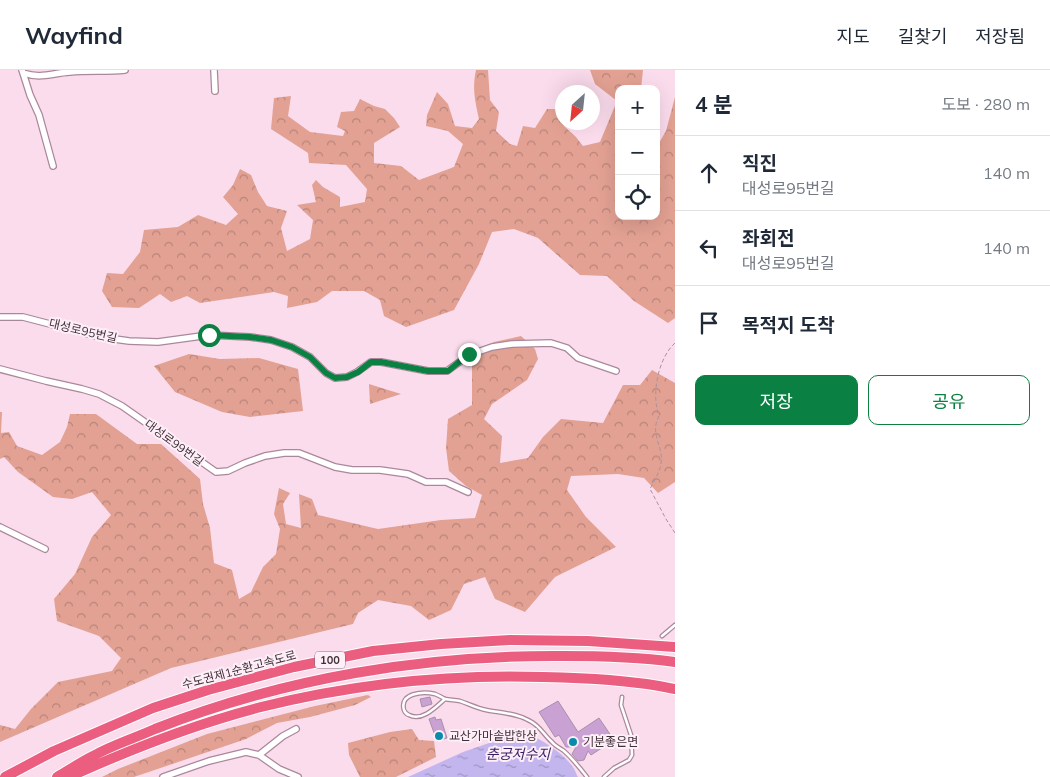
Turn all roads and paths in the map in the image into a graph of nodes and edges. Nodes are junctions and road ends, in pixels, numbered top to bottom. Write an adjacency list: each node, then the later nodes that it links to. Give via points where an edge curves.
1 (125, 70): 3 (street, via 45,76 32,76)
2 (214, 70): 4 (street)
3 (23, 71): 5 (street)
4 (216, 91)
5 (53, 166)
6 (0, 316): 9 (street, 대성로95번길, via 23,317 100,337 129,341 158,342 209,335 271,340 310,357 335,378 347,377 371,362 448,371 469,354 512,344 551,344 567,348 578,358)
7 (675, 343): 12 (path, via 658,372 656,397 659,416 655,431 662,462 650,489)
8 (0, 369): 10 (street, 대성로99번길, via 99,394 122,406 216,472 228,471 265,456 299,453 335,467 408,474 426,482 446,482)
9 (616, 372)
10 (468, 492)
11 (0, 527): 13 (street)
12 (675, 533)
13 (45, 549)
14 (675, 625): 15 (lane)
15 (662, 636)
16 (675, 647): 23 (highway, 수도권제1순환고속도로 / 100, via 510,640 373,651 294,667 153,708 54,751)
17 (675, 662): 24 (highway, 100, via 592,656 529,656 470,658 388,667 306,683 190,715 94,755)
18 (675, 689): 25 (highway, via 584,678 499,676 402,681 261,707 162,738)
19 (622, 697): 29 (lane, via 632,755)
20 (445, 699): 20 (lane, via 428,692 412,694 404,701 404,707 406,713 416,717 424,715); 28 (lane, via 530,720)
21 (296, 729): 22 (street)
22 (259, 755): 26 (street, via 246,752); 27 (street)
23 (5, 777)
24 (57, 777)
25 (69, 777)
26 (163, 777)
27 (298, 777)
28 (587, 777)
29 (604, 777)

